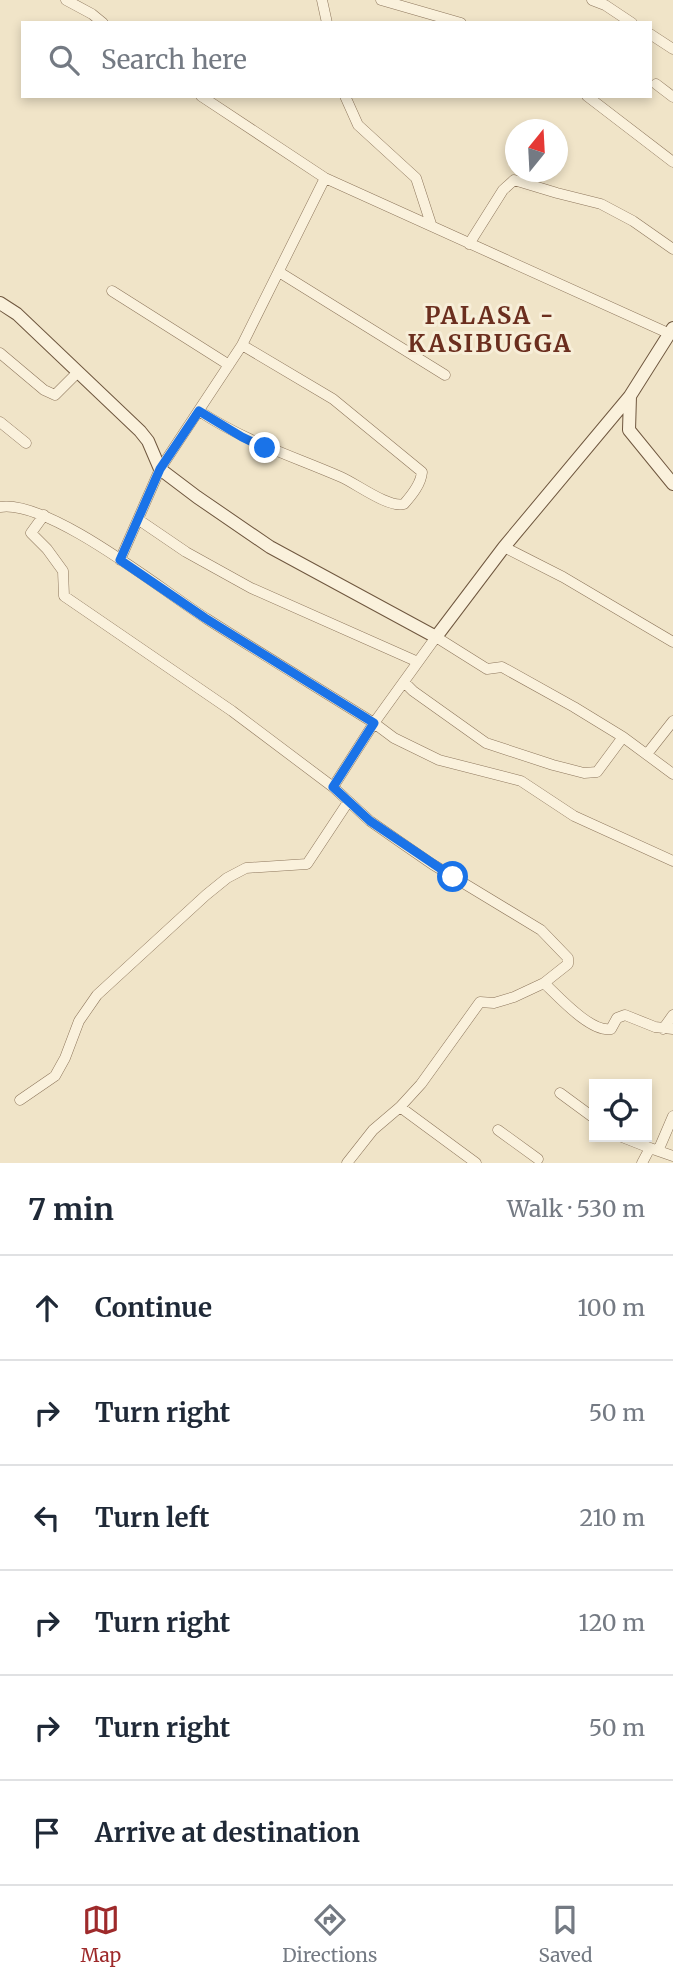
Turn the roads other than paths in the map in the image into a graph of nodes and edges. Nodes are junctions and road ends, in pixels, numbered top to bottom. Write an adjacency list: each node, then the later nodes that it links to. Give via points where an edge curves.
1 (66, 0): 5 (street)
2 (322, 0): 6 (street)
3 (381, 0): 7 (street)
4 (592, 0): 8 (street)
5 (101, 21)
6 (327, 21)
7 (454, 21)
8 (629, 21)
9 (652, 35): 10 (street)
10 (673, 49)
11 (656, 84): 12 (street)
12 (673, 97)
13 (204, 98): 17 (street)
14 (346, 98): 18 (street, via 358,125 416,178)
15 (590, 98): 16 (street)
16 (673, 162)
17 (326, 178): 18 (street); 21 (street)
18 (431, 224): 19 (street)
19 (469, 244): 20 (street, via 514,180 601,204); 24 (street)
20 (673, 249)
21 (279, 272): 25 (street); 29 (street)
22 (112, 291): 27 (street)
23 (0, 303): 28 (main road, via 18,314)
24 (671, 330): 30 (main road)
25 (242, 345): 27 (street); 31 (street, via 332,399 422,471 413,493 404,504 393,505 345,479 242,437)
26 (0, 353): 28 (street, via 55,395)
27 (229, 365): 31 (street)
28 (77, 373): 34 (main road, via 148,441)
29 (445, 375)
30 (630, 396): 35 (main road, via 629,430); 39 (main road)
31 (199, 411): 34 (street)
32 (0, 422): 33 (street)
33 (26, 443)
34 (160, 469): 38 (street); 41 (main road, via 270,547)
35 (673, 484)
36 (0, 507): 37 (street, via 11,505)
37 (44, 515): 40 (street); 50 (street, via 31,533 63,571 64,596)
38 (139, 520): 40 (street); 43 (street, via 251,588)
39 (504, 547): 41 (main road); 42 (street)
40 (120, 560): 46 (street)
41 (436, 636): 43 (street); 47 (street, via 487,669 502,667)
42 (673, 642)
43 (418, 662): 44 (street)
44 (404, 682): 46 (street); 47 (street, via 476,738 584,773 597,772)
45 (673, 721): 48 (street)
46 (374, 723): 50 (street); 52 (street, via 439,760 521,781 574,816)
47 (623, 737): 48 (street)
48 (647, 754): 49 (street)
49 (673, 774)
50 (333, 787): 51 (street)
51 (348, 802): 53 (street, via 432,864 552,939 568,964); 57 (street, via 306,864 238,871 157,939 87,1008 55,1076)
52 (673, 861)
53 (544, 983): 55 (street, via 595,1027 611,1028 625,1015); 58 (street, via 503,1001 480,1002)
54 (673, 1015): 55 (street)
55 (668, 1029)
56 (560, 1093): 59 (street)
57 (20, 1100)
58 (400, 1107): 66 (street, via 373,1130); 67 (street)
59 (589, 1114)
60 (673, 1116): 63 (street)
61 (498, 1130): 65 (street)
62 (634, 1142): 63 (street)
63 (654, 1150): 64 (street); 68 (street)
64 (673, 1156)
65 (540, 1162)
66 (347, 1163)
67 (476, 1163)
68 (642, 1163)

